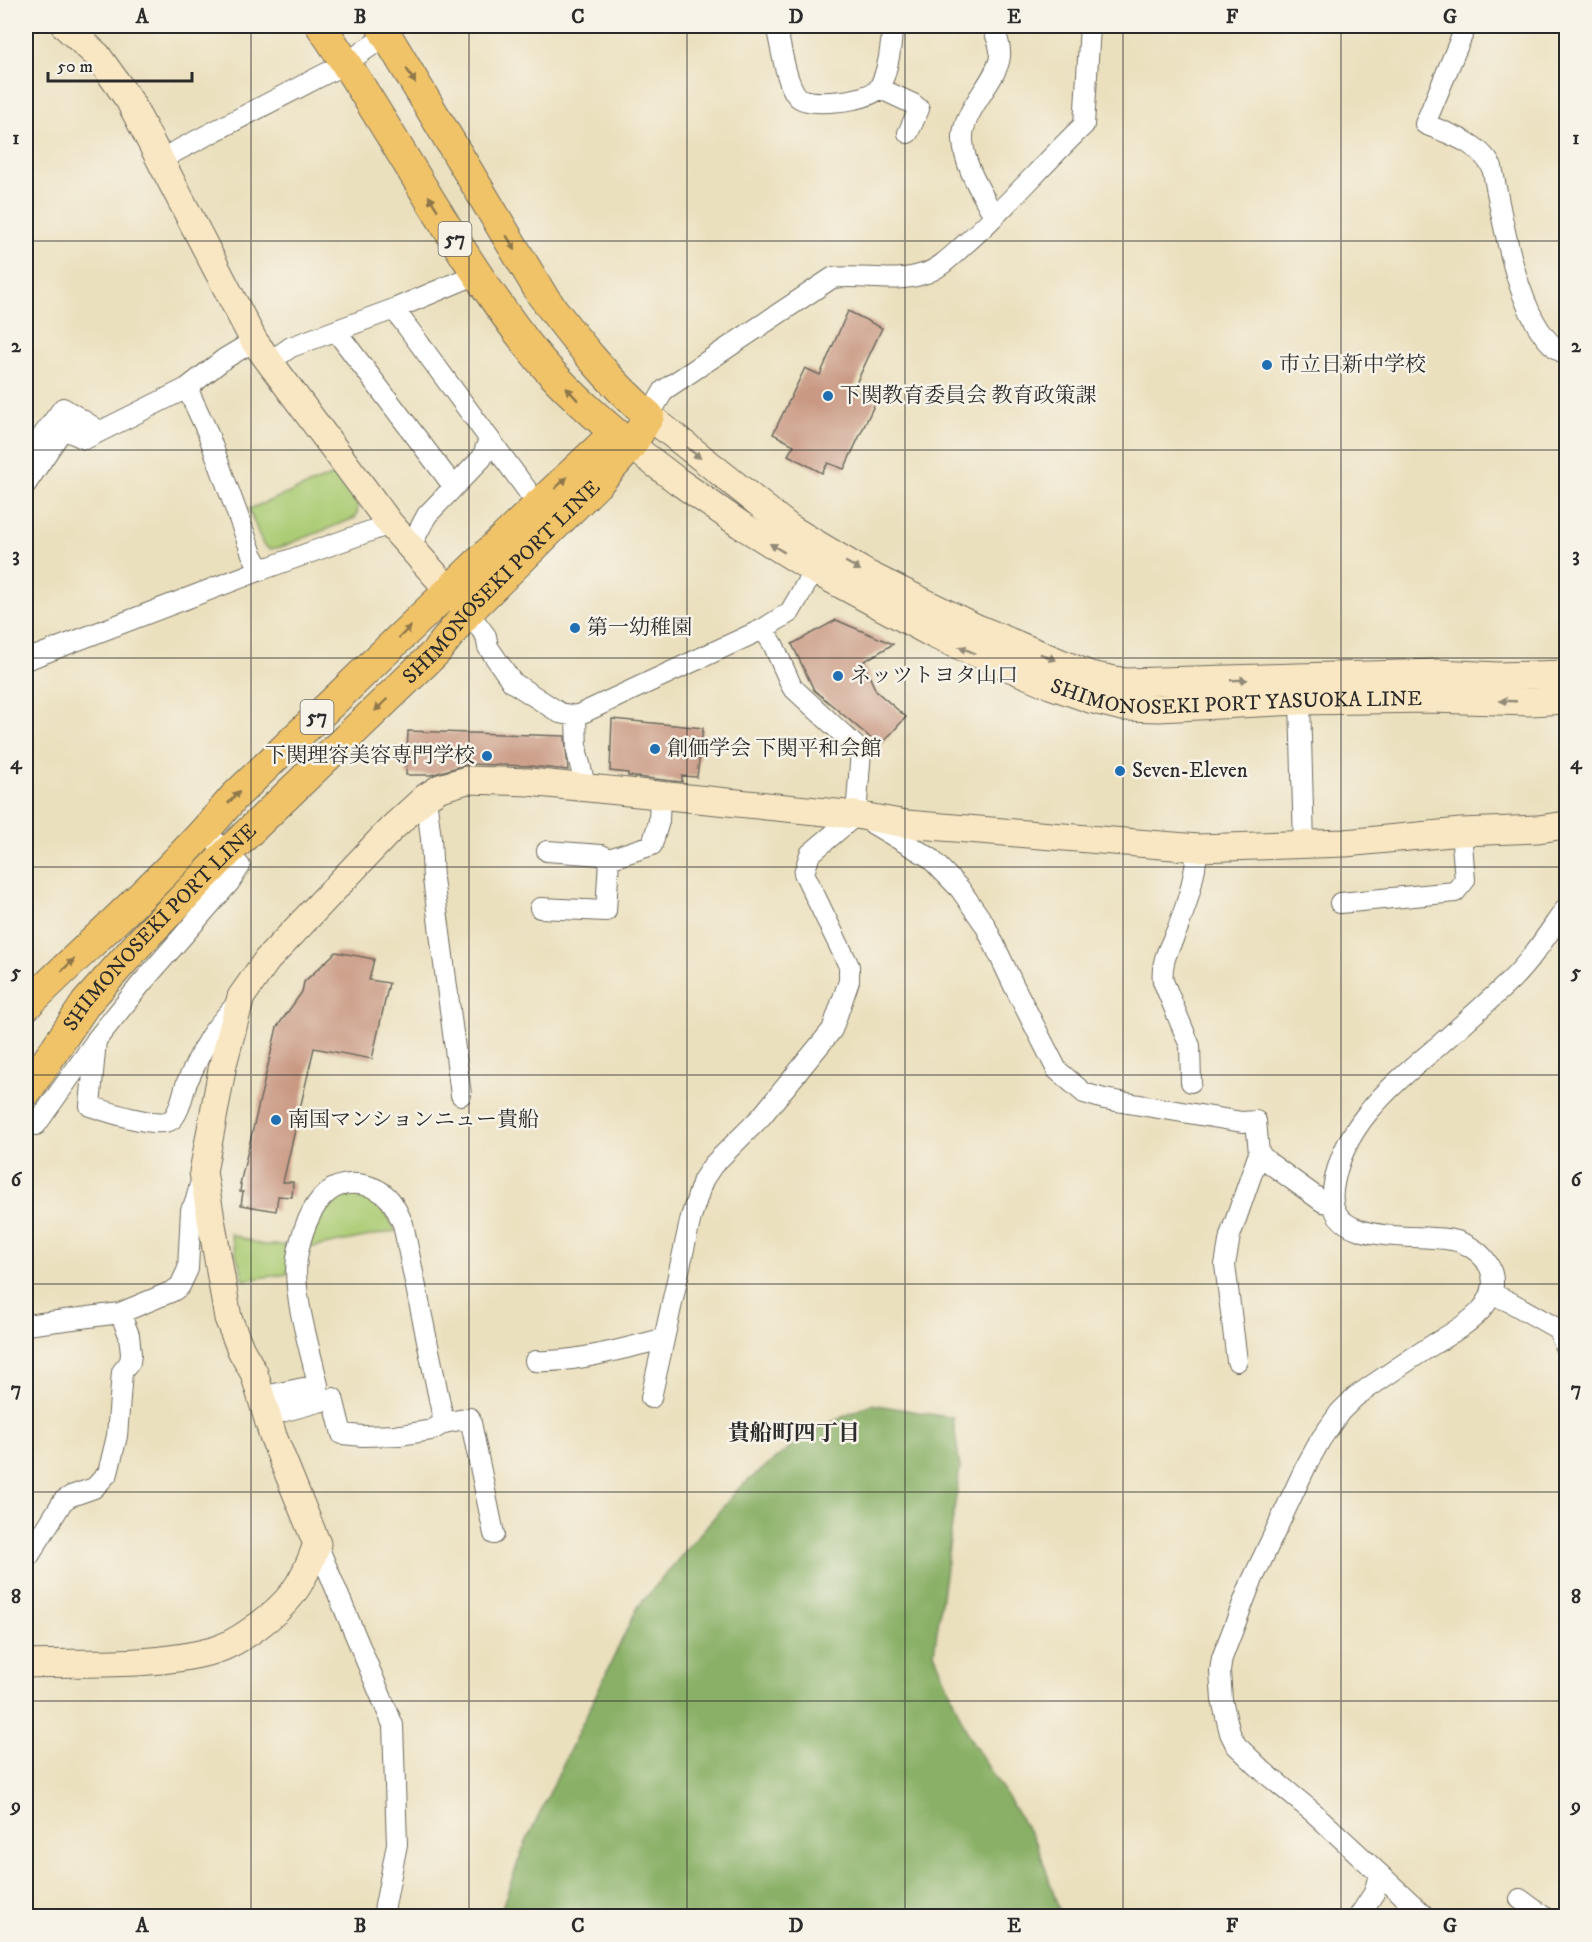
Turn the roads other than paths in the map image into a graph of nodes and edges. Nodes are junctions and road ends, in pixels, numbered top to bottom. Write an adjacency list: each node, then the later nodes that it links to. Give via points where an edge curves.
1 (65, 26): 12 (street, via 97,55 129,100)
2 (321, 26): 9 (main road, 57)
3 (776, 26): 10 (street, via 790,80 798,97 807,103 855,99 872,95)
4 (892, 26): 10 (street, via 891,48)
5 (992, 26): 13 (street, via 1000,59 964,125 962,139 968,163)
6 (1090, 26): 13 (street, via 1084,125)
7 (1466, 26): 18 (street, via 1425,124 1473,145 1488,160 1524,301 1549,341)
8 (384, 30): 9 (street); 20 (main road, 57, one-way to 20, via 542,295 622,393)
9 (346, 63): 12 (street); 14 (main road, 57, one-way to 9)
10 (879, 88): 11 (street, via 919,109)
11 (908, 133)
12 (159, 160): 17 (street)
13 (994, 216): 20 (street, via 946,261 925,274 898,280 851,276 832,279 664,390)
14 (477, 274): 15 (street); 23 (main road, 57, one-way to 14, via 541,360)
15 (394, 309): 16 (street); 22 (street)
16 (336, 331): 17 (street, via 291,347); 26 (street)
17 (261, 352): 19 (street, via 224,359); 28 (street)
18 (1566, 354)
19 (187, 388): 21 (street); 31 (street)
20 (649, 416): 23 (main road, SHIMONOSEKI PORT LINE / 57); 30 (street, SHIMONOSEKI PORT YASUOKA LINE, one-way to 30, via 790,528)
21 (100, 431): 24 (street, via 63,408); 25 (street, via 85,439 63,429)
22 (489, 439): 26 (street, via 482,458); 27 (street)
23 (623, 440): 27 (main road, SHIMONOSEKI PORT LINE / 57, one-way to 23); 30 (street, SHIMONOSEKI PORT YASUOKA LINE, one-way to 23, via 741,525); 33 (main road, SHIMONOSEKI PORT LINE / 57, via 597,484)
24 (26, 458)
25 (26, 484)
26 (454, 486): 29 (street, via 427,515)
27 (538, 504): 32 (main road, SHIMONOSEKI PORT LINE / 57)
28 (390, 524): 29 (street); 31 (street)
29 (410, 547): 32 (street)
30 (820, 560): 34 (street, via 790,612); 36 (street, SHIMONOSEKI PORT YASUOKA LINE, one-way to 36, via 867,574 977,628 1090,675 1125,682 1438,673); 38 (street, SHIMONOSEKI PORT YASUOKA LINE, one-way to 30, via 1159,708 1122,707 1093,700 1050,686 934,635)
31 (261, 570): 35 (street)
32 (448, 591): 33 (street); 45 (main road, SHIMONOSEKI PORT LINE / 57, one-way to 32, via 234,797)
33 (468, 612): 39 (street, via 512,682 560,713); 50 (main road, SHIMONOSEKI PORT LINE / 57, one-way to 50, via 436,652)
34 (763, 629): 39 (street); 43 (street, via 792,687 861,752)
35 (26, 660)
36 (1566, 674)
37 (1566, 700): 38 (street, SHIMONOSEKI PORT YASUOKA LINE, one-way to 38)
38 (1300, 701): 47 (street)
39 (576, 716): 40 (street)
40 (586, 789): 41 (street); 42 (street, via 482,779 440,788)
41 (660, 796): 43 (street); 51 (street, via 652,845)
42 (426, 797): 55 (street, via 274,953); 60 (street)
43 (856, 814): 48 (street, via 906,824); 62 (street, via 929,857 960,889 986,925 1057,1070 1084,1093 1242,1122 1256,1121); 68 (street, via 810,854 804,873 849,966 845,998 832,1030 703,1180)
44 (1566, 825): 46 (street)
45 (205, 831): 50 (street); 56 (main road, SHIMONOSEKI PORT LINE / 57, one-way to 45)
46 (1461, 832): 47 (street); 52 (street, via 1465,880 1455,892)
47 (1304, 845): 48 (street)
48 (1198, 848): 58 (street, via 1181,921 1163,960 1162,974 1190,1046)
49 (547, 851): 51 (street)
50 (227, 853): 57 (street, via 240,866 229,883); 59 (main road, SHIMONOSEKI PORT LINE / 57, via 106,979)
51 (609, 859): 53 (street, via 606,911)
52 (1340, 903)
53 (540, 908)
54 (1566, 908): 64 (street, via 1512,978 1365,1114 1344,1147)
55 (241, 997): 57 (street, via 208,1040 175,1115 165,1122 117,1116 90,1106); 63 (street, via 223,1064)
56 (26, 1006)
57 (96, 1040): 61 (street)
58 (1191, 1082)
59 (26, 1089)
60 (461, 1095)
61 (36, 1125)
62 (1259, 1153): 64 (street, via 1323,1202); 71 (street, via 1230,1236 1225,1265)
63 (203, 1172): 66 (street, via 191,1210 190,1257 185,1278 173,1292); 73 (street, via 228,1317 254,1373)
64 (1332, 1204): 65 (street, via 1340,1217 1362,1231 1401,1238 1447,1239 1474,1249 1487,1261 1495,1283)
65 (1492, 1294): 69 (street, via 1558,1329); 80 (street, via 1469,1322 1355,1397 1340,1412 1306,1466 1250,1585 1222,1658 1222,1700 1236,1745)
66 (120, 1313): 67 (street); 76 (street, via 131,1354 122,1372 117,1436 108,1473 94,1488 63,1502)
67 (26, 1325)
68 (663, 1339): 70 (street); 72 (street)
69 (1566, 1349)
70 (535, 1361)
71 (1237, 1361)
72 (651, 1398)
73 (264, 1407): 74 (street, via 333,1398 342,1434 363,1436 401,1435 432,1430); 74 (street, via 318,1384 298,1296 297,1258 315,1208 328,1192 357,1184 380,1191 403,1224); 77 (street)
74 (444, 1423): 75 (street, via 470,1418)
75 (494, 1534)
76 (33, 1535): 78 (street)
77 (317, 1544): 79 (street, via 292,1594 267,1618 229,1644 212,1651 153,1661); 82 (street, via 393,1725 397,1844)
78 (29, 1557)
79 (26, 1664)
80 (1379, 1875): 83 (street, via 1374,1893); 84 (street)
81 (1520, 1899): 85 (street)
82 (383, 1917)
83 (1359, 1917)
84 (1425, 1917)
85 (1542, 1917)

